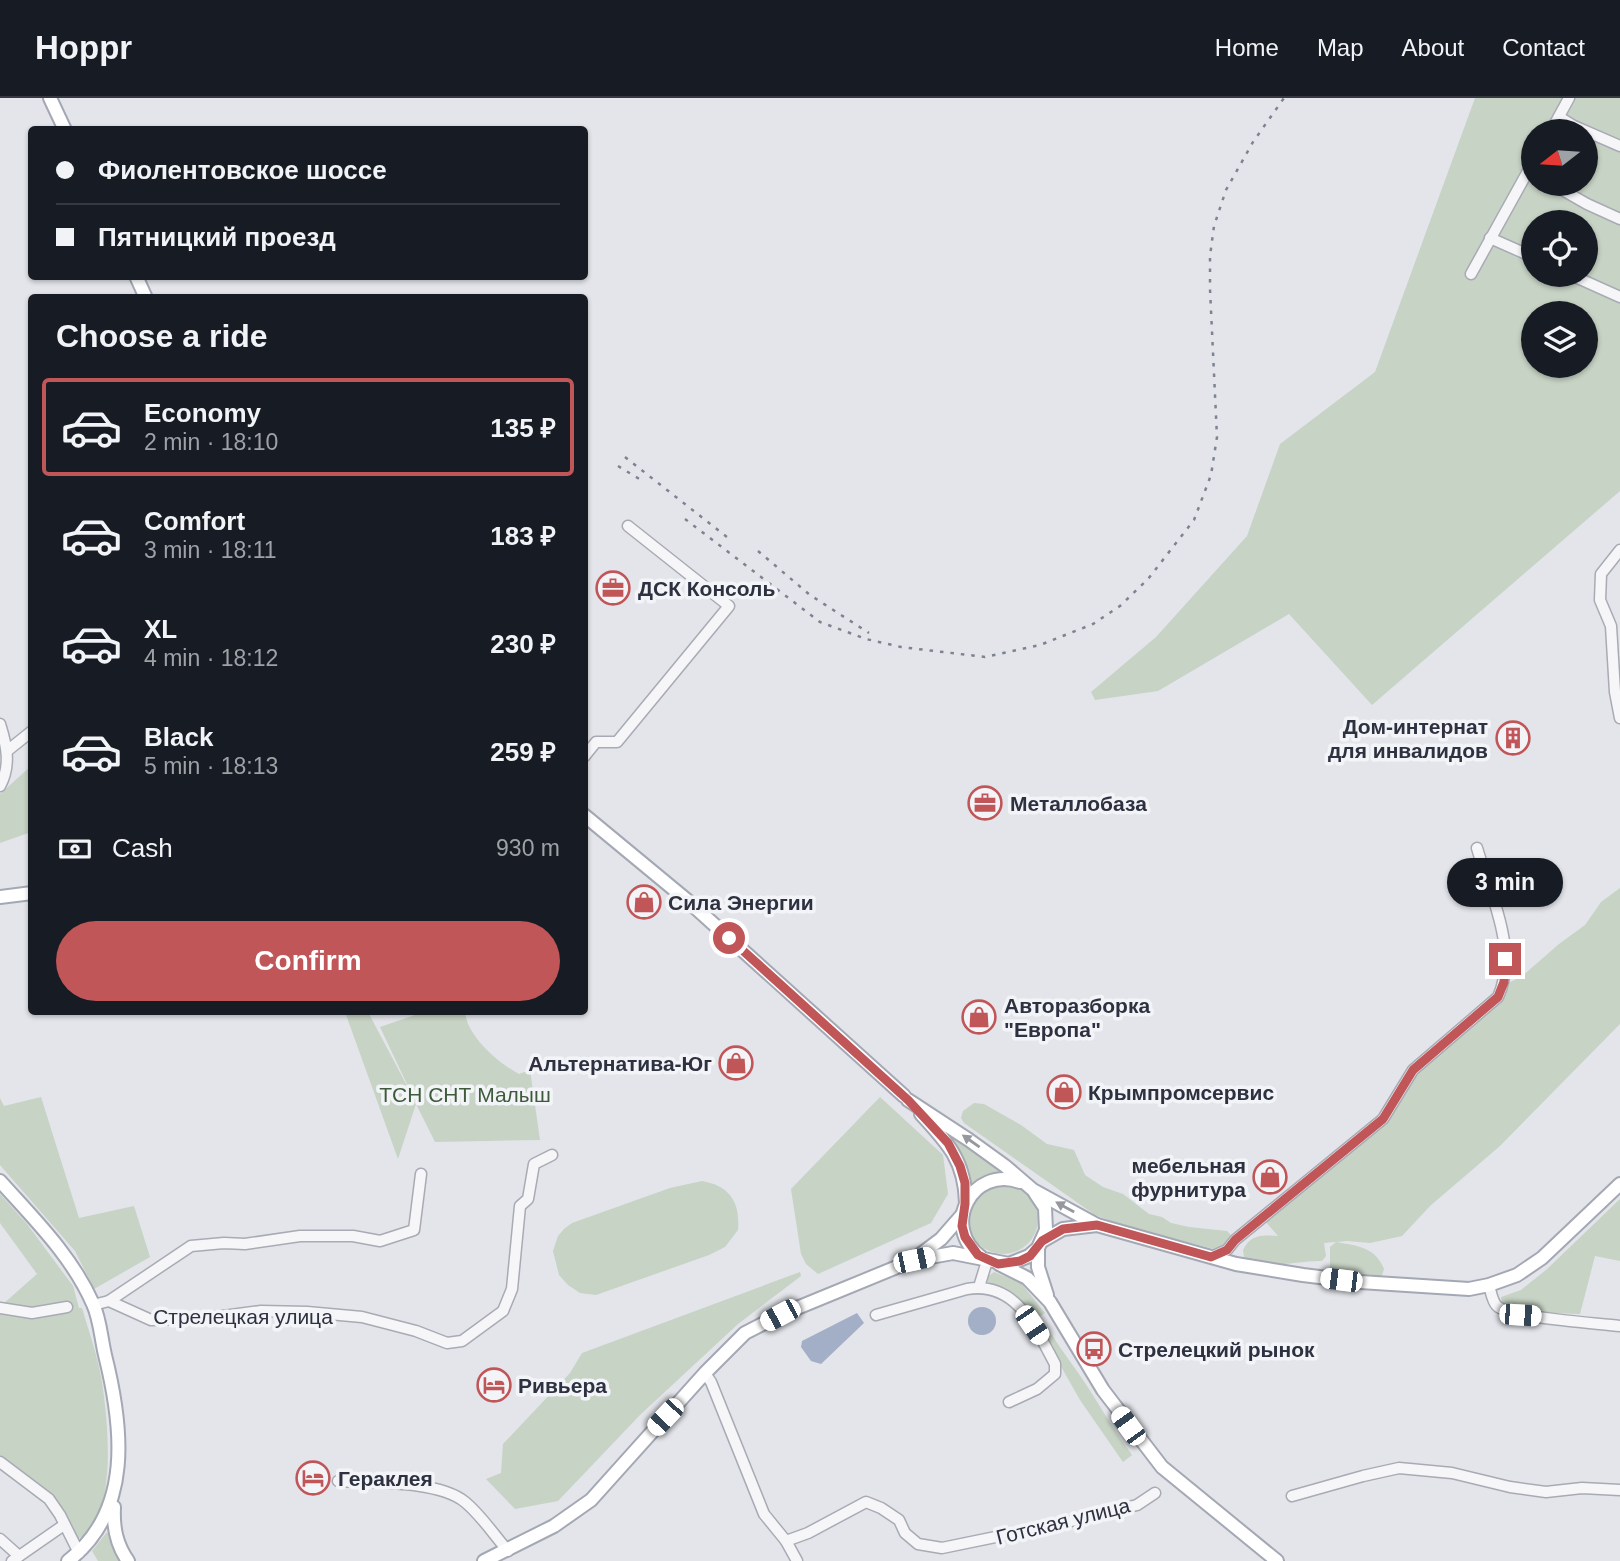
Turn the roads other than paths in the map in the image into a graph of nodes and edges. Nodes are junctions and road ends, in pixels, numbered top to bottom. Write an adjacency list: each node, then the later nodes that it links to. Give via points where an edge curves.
1 (50, 98): 4 (main road)
2 (1569, 98): 3 (street)
3 (1559, 117): 5 (street)
4 (63, 126)
5 (1620, 146)
6 (1521, 186): 9 (street)
7 (1573, 196): 8 (street)
8 (1620, 219)
9 (1490, 238): 10 (street); 11 (street)
10 (1521, 252)
11 (1471, 274)
12 (1597, 287): 13 (street)
13 (1620, 298)
14 (628, 526): 19 (street, via 729,606 617,742)
15 (1620, 550): 16 (street, via 1601,574 1600,600 1611,626)
16 (1620, 718)
17 (0, 724): 20 (street)
18 (28, 734): 20 (street)
19 (588, 745)
20 (7, 751): 21 (street, via 7,773)
21 (0, 786)
22 (588, 818): 26 (main road, via 688,901)
23 (1477, 848): 36 (street, via 1502,933 1504,982 1498,997 1413,1070 1383,1119 1227,1250)
24 (28, 894): 25 (main road)
25 (0, 897)
26 (906, 1098): 31 (main road, one-way to 26, via 978,1146); 32 (main road, via 955,1154 965,1183)
27 (552, 1155): 41 (street, Стрелецкая улица, via 534,1164 528,1199 520,1206 512,1289 503,1311 463,1341 447,1343 362,1317 307,1311 151,1320)
28 (421, 1174): 41 (street, via 414,1230 380,1241 300,1236 191,1246)
29 (0, 1181): 35 (main road)
30 (1620, 1184): 39 (main road, via 1542,1258)
31 (1028, 1187): 32 (main road, via 1002,1179 990,1181 980,1186); 33 (main road, one-way to 31); 34 (main road, via 1040,1198 1047,1219)
32 (964, 1209): 37 (main road, via 941,1239); 38 (main road, via 962,1226 970,1247)
33 (1097, 1225): 34 (main road, via 1063,1229); 36 (main road)
34 (1040, 1245): 38 (main road, via 1020,1261); 42 (main road, via 1038,1267)
35 (60, 1249): 43 (main road); 47 (main road)
36 (1211, 1257): 39 (main road, via 1253,1268 1360,1282 1469,1289)
37 (914, 1260): 38 (main road, via 953,1253); 49 (main road, via 744,1334)
38 (993, 1262): 40 (street); 42 (main road, via 1027,1278)
39 (1489, 1286): 48 (street, via 1498,1307 1520,1315)
40 (979, 1287): 46 (street); 50 (street, via 1006,1293 1055,1364 1055,1374 1037,1389)
41 (108, 1301): 43 (street)
42 (1050, 1302): 64 (main road, via 1102,1390 1155,1459)
43 (93, 1305): 47 (main road)
44 (67, 1307): 45 (street, via 32,1313)
45 (0, 1308)
46 (876, 1315)
47 (94, 1319): 55 (main road, via 109,1371 117,1434); 63 (main road, via 113,1431 114,1474 105,1506)
48 (1620, 1326)
49 (705, 1373): 59 (street, via 764,1514); 61 (main road, via 591,1500)
50 (1009, 1402)
51 (0, 1462): 57 (street, via 49,1499)
52 (338, 1481): 61 (street, via 446,1493 464,1501)
53 (1620, 1490): 56 (street, via 1546,1492 1452,1473 1399,1468)
54 (1155, 1493): 59 (street, Готская улица, via 1137,1505 942,1548 918,1544 899,1520 866,1502)
55 (114, 1496): 63 (main road, via 98,1531); 65 (main road, via 113,1526)
56 (1292, 1496)
57 (64, 1525): 62 (street); 63 (street)
58 (0, 1539): 62 (street)
59 (786, 1541): 67 (street)
60 (0, 1551): 62 (street)
61 (508, 1551): 66 (main road)
62 (15, 1558)
63 (78, 1558)
64 (1271, 1560)
65 (128, 1561)
66 (484, 1561)
67 (797, 1561)

